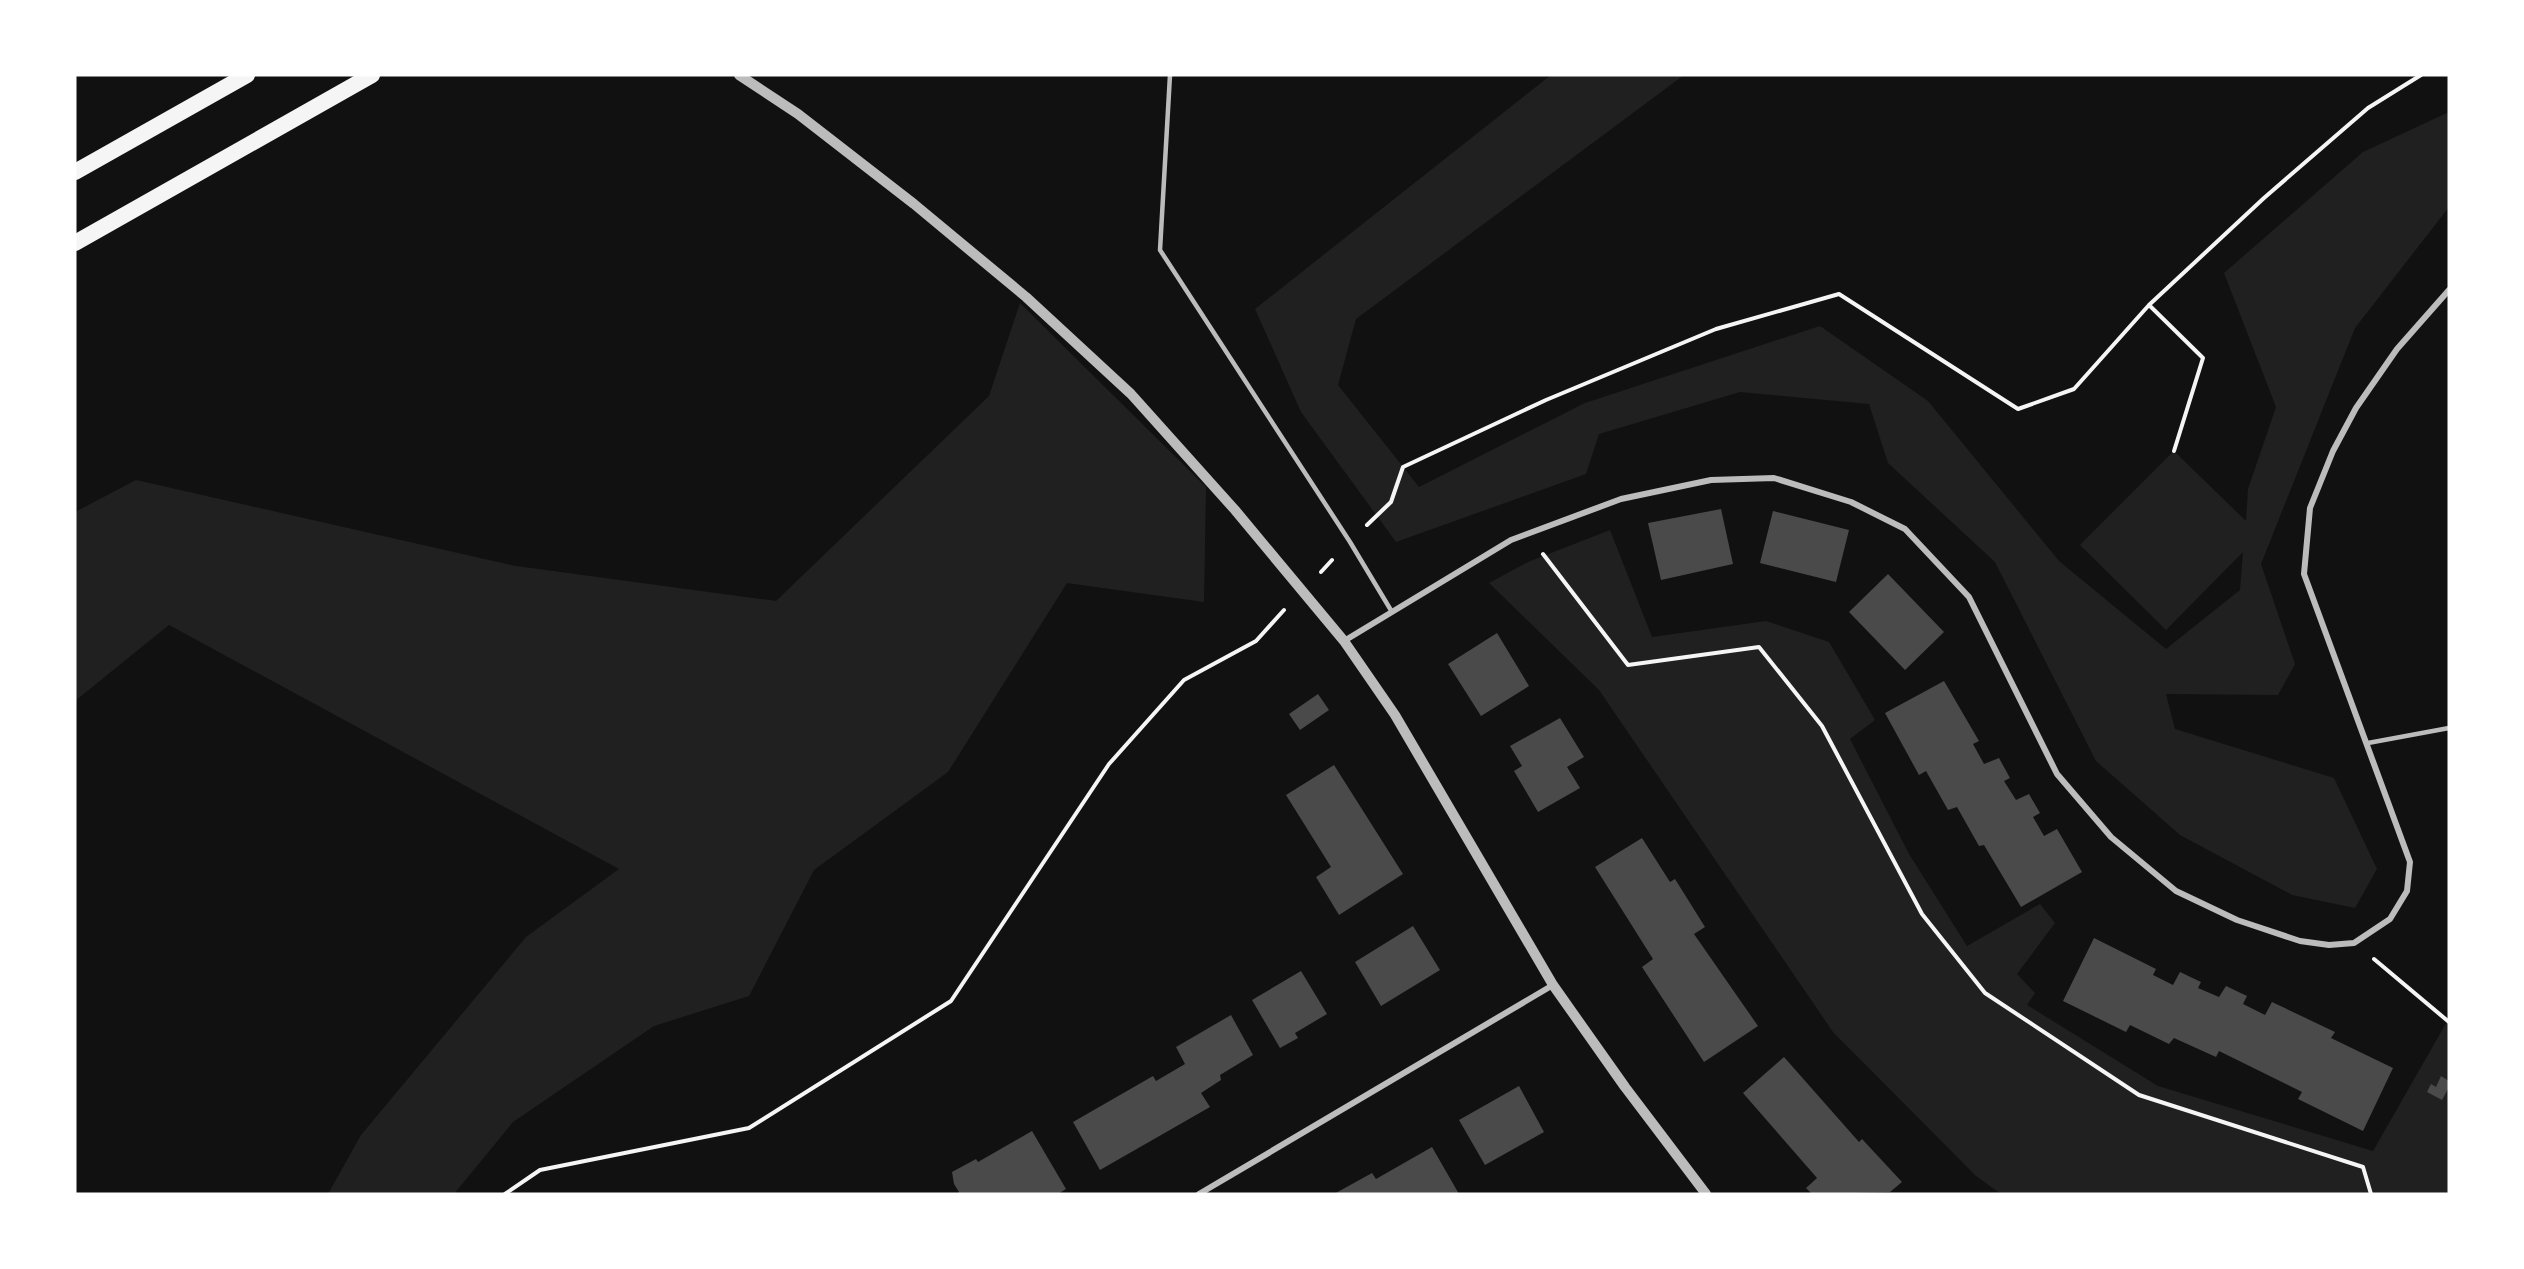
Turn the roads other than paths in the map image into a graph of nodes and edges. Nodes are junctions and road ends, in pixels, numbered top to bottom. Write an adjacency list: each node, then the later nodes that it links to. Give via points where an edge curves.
1 (247, 75): 5 (highway)
2 (372, 75): 6 (highway)
3 (738, 75): 9 (street, via 798,114 923,211 1026,297 1131,394 1235,510)
4 (1170, 75): 8 (lane, via 1160,250)
5 (75, 172)
6 (75, 243)
7 (2448, 293): 11 (street, via 2397,349 2356,408 2332,451 2310,508 2304,574)
8 (1392, 612): 9 (street); 11 (street, via 1512,540 1622,499 1711,480 1774,478 1851,502 1905,529 1969,597 2057,774 2111,837 2176,891 2237,920 2300,941 2329,945 2354,943 2390,919 2407,891 2410,862)
9 (1344, 641): 12 (street, via 1395,715)
10 (2449, 728): 11 (lane)
11 (2368, 743)
12 (1554, 985): 13 (street); 14 (street)
13 (1199, 1194)
14 (1706, 1194)

